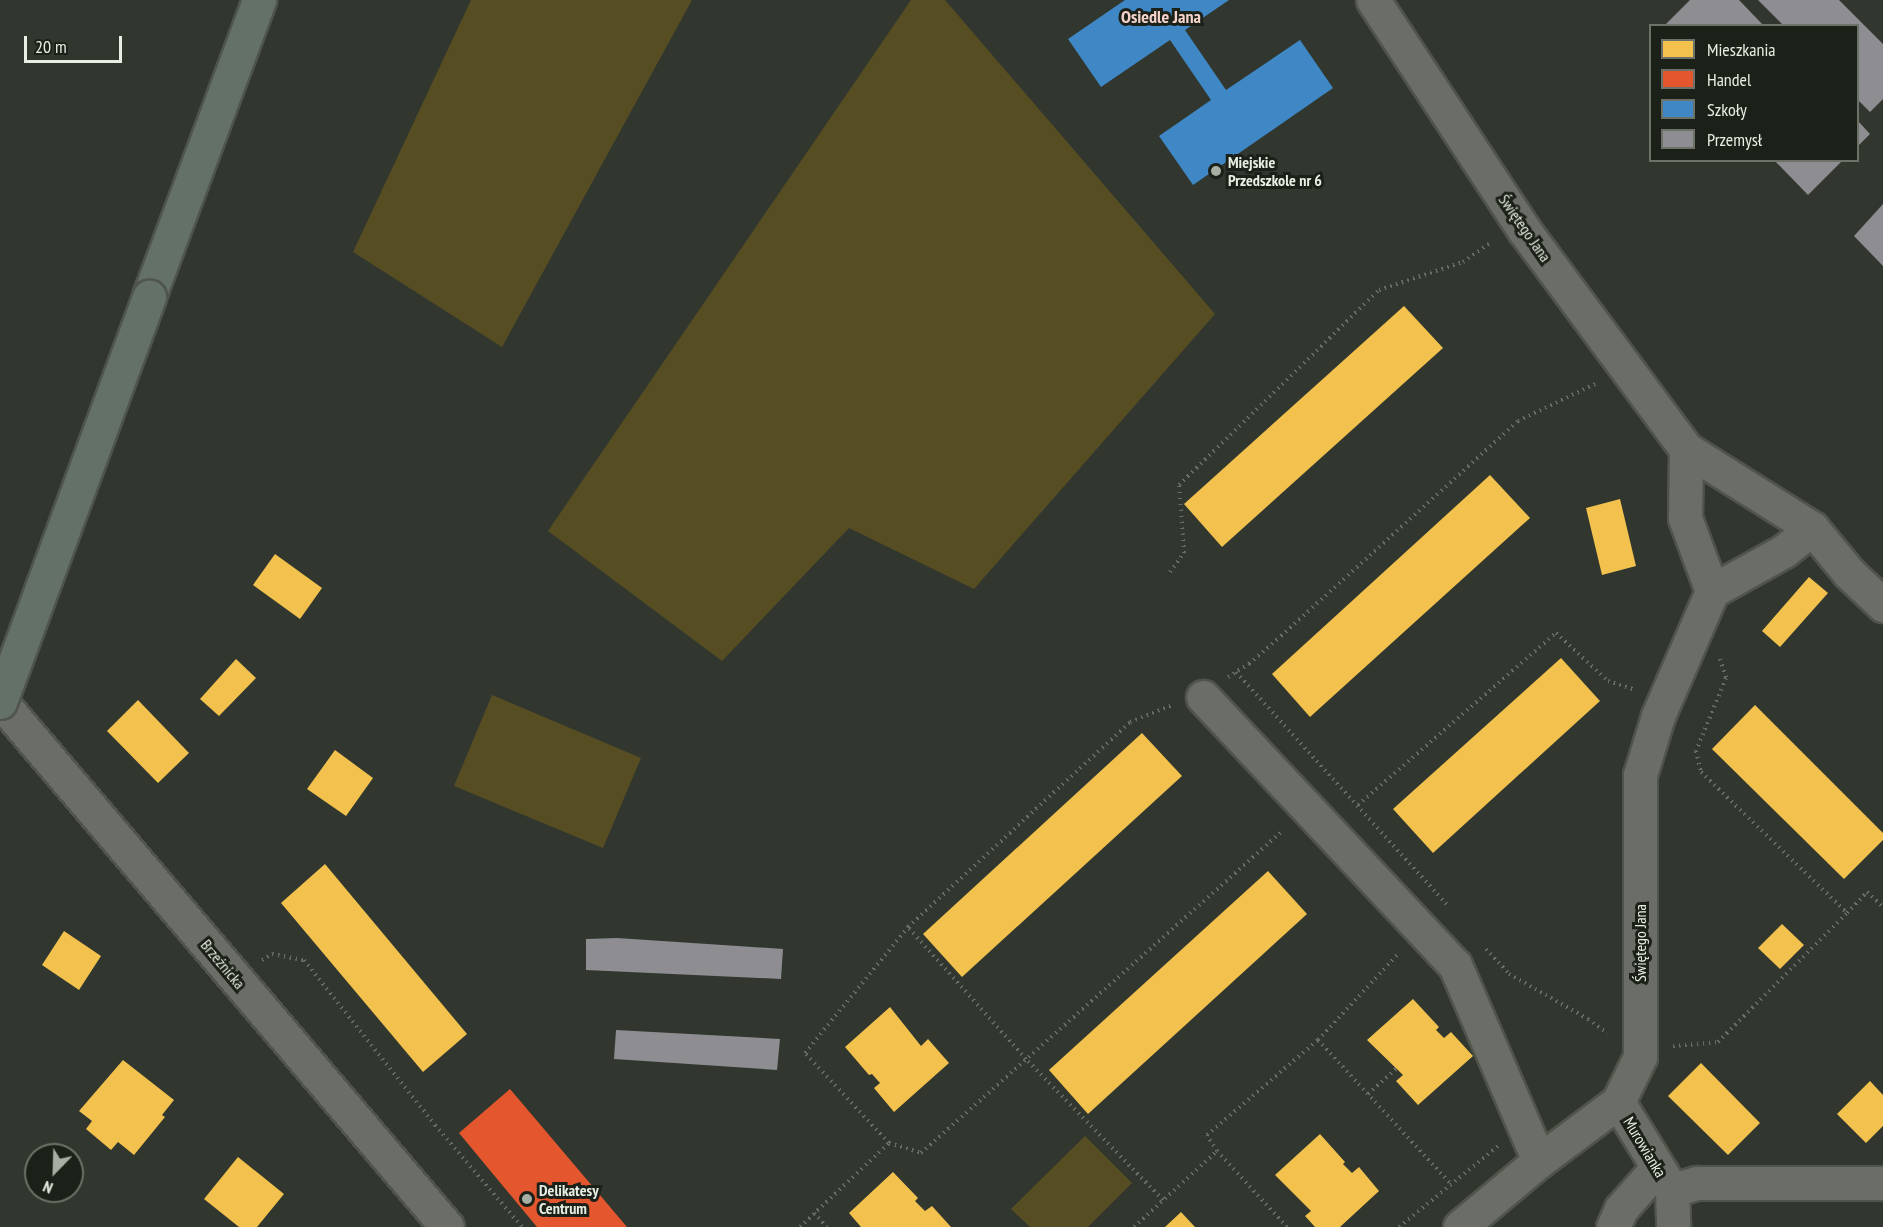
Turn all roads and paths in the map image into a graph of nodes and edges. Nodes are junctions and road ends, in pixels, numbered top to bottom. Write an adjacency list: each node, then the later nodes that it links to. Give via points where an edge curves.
1 (259, 0): 14 (main road, bridge)
2 (1373, 0): 3 (street, Świętego Jana)
3 (1519, 222): 4 (street, Świętego Jana); 7 (path, via 1463,262 1379,290 1179,485 1184,554)
4 (1628, 368): 5 (street, Świętego Jana); 11 (path, via 1518,421 1281,636)
5 (1686, 449): 6 (street, Świętego Jana); 8 (street, via 1685,518)
6 (1812, 528): 8 (street, via 1784,551); 9 (street, Świętego Jana, via 1849,573)
7 (1170, 572)
8 (1712, 591): 30 (street, Świętego Jana, via 1658,716 1640,774 1640,1057)
9 (1883, 605)
10 (1718, 650): 19 (path, via 1726,678 1696,751 1701,772)
11 (1236, 672): 12 (path); 15 (path)
12 (1202, 693): 16 (street); 20 (path, via 1130,722)
13 (1646, 693): 15 (path, via 1608,681 1556,633)
14 (0, 702): 40 (street, Brzeźnicka)
15 (1358, 805): 18 (path)
16 (1307, 808): 27 (path); 34 (street, via 1455,964)
17 (1883, 907): 19 (path, via 1867,892)
18 (1450, 910)
19 (1847, 913): 26 (path, via 1718,1042)
20 (908, 927): 27 (path); 32 (path, via 806,1053)
21 (1483, 945): 25 (path, via 1509,974 1588,1019)
22 (1405, 946): 24 (path)
23 (256, 964): 41 (path, via 272,954 304,960)
24 (1318, 1040): 29 (path); 33 (path, via 1207,1135)
25 (1615, 1040)
26 (1672, 1046)
27 (1026, 1059): 32 (path, via 921,1153); 38 (path)
28 (1397, 1068): 29 (path)
29 (1368, 1094): 37 (path)
30 (1618, 1102): 34 (street, Świętego Jana); 35 (street, Murowianka)
31 (1505, 1140): 37 (path)
32 (889, 1143): 39 (path)
33 (1217, 1151): 38 (path); 45 (path)
34 (1539, 1161): 47 (street, Świętego Jana)
35 (1664, 1179): 36 (street, via 1697,1183); 48 (street, via 1621,1209); 49 (street, Murowianka)
36 (1883, 1183)
37 (1451, 1184): 46 (path)
38 (1163, 1200): 44 (path)
39 (814, 1213): 42 (path); 43 (path)
40 (447, 1227)
41 (522, 1227)
42 (800, 1227)
43 (827, 1227)
44 (1134, 1227)
45 (1287, 1227)
46 (1400, 1227)
47 (1460, 1227)
48 (1614, 1227)
49 (1673, 1227)

